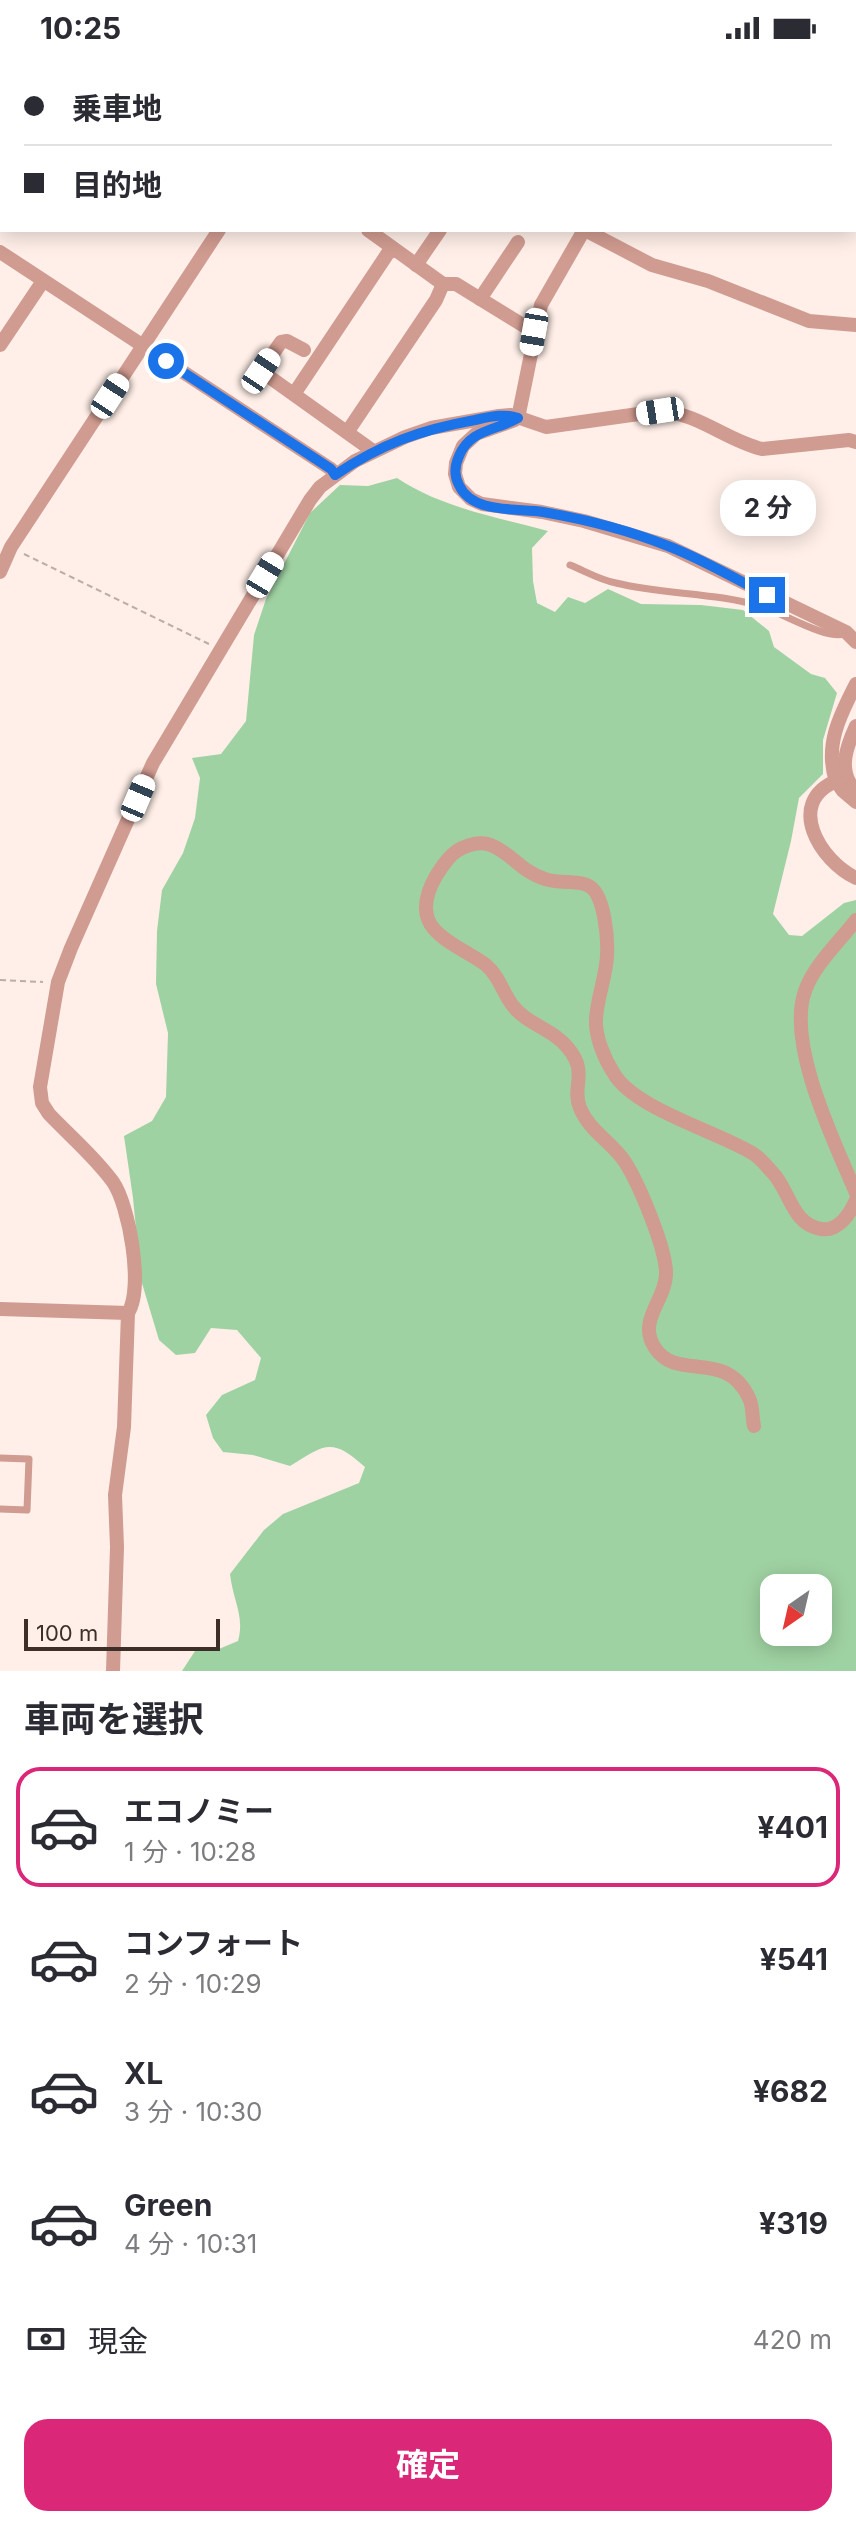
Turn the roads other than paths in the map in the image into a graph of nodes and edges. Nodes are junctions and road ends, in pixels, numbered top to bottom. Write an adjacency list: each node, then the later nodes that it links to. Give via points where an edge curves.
1 (218, 232): 16 (street)
2 (371, 232): 7 (street)
3 (439, 232): 9 (street)
4 (583, 232): 14 (street, via 547,292)
5 (588, 232): 13 (street, via 652,265 809,321)
6 (518, 242): 12 (street)
7 (394, 250): 9 (street); 18 (street)
8 (0, 252): 10 (street)
9 (416, 265): 11 (street)
10 (43, 281): 15 (street); 16 (street)
11 (443, 284): 12 (street, via 456,284); 20 (street)
12 (480, 299): 14 (street)
13 (856, 325)
14 (534, 332): 19 (street)
15 (0, 345)
16 (142, 346): 23 (street); 25 (street)
17 (304, 350): 18 (street, via 281,342 261,371)
18 (294, 394): 20 (street)
19 (518, 418): 21 (street, via 546,427 676,412 762,449); 22 (street, via 499,416 431,428); 26 (street, via 476,434 463,446 455,474 471,499 584,521 668,546)
20 (348, 431): 22 (street)
21 (856, 442)
22 (373, 451): 23 (street)
23 (335, 475): 37 (street, via 310,500 153,763 58,982 40,1087 42,1103 114,1184 131,1234 134,1303)
24 (570, 565): 26 (lane, via 612,583 734,598 831,635)
25 (0, 572)
26 (851, 637)
27 (856, 684): 29 (street, via 832,738)
28 (856, 726): 30 (street, via 844,766)
29 (836, 781): 31 (street); 32 (street, via 816,794 813,832 836,866)
30 (856, 791)
31 (856, 802)
32 (856, 878)
33 (856, 920): 34 (street, via 807,987 801,1041)
34 (856, 1193)
35 (856, 1200): 38 (street, via 850,1214 833,1228 819,1229 796,1215 778,1178 755,1154 651,1104 614,1076 595,1022 607,957 604,913 595,890 585,883 558,883 528,874 490,844 467,845 450,856 430,886 427,915 434,929 488,967 512,1005 569,1049 580,1067 579,1107 625,1161 658,1237 666,1276 647,1326 655,1348 685,1367 727,1372 750,1398)
36 (0, 1309): 37 (street)
37 (128, 1313): 41 (street, via 124,1427 115,1495)
38 (754, 1426)
39 (0, 1458): 40 (lane, via 29,1459 27,1510)
40 (0, 1509)
41 (113, 1671)

